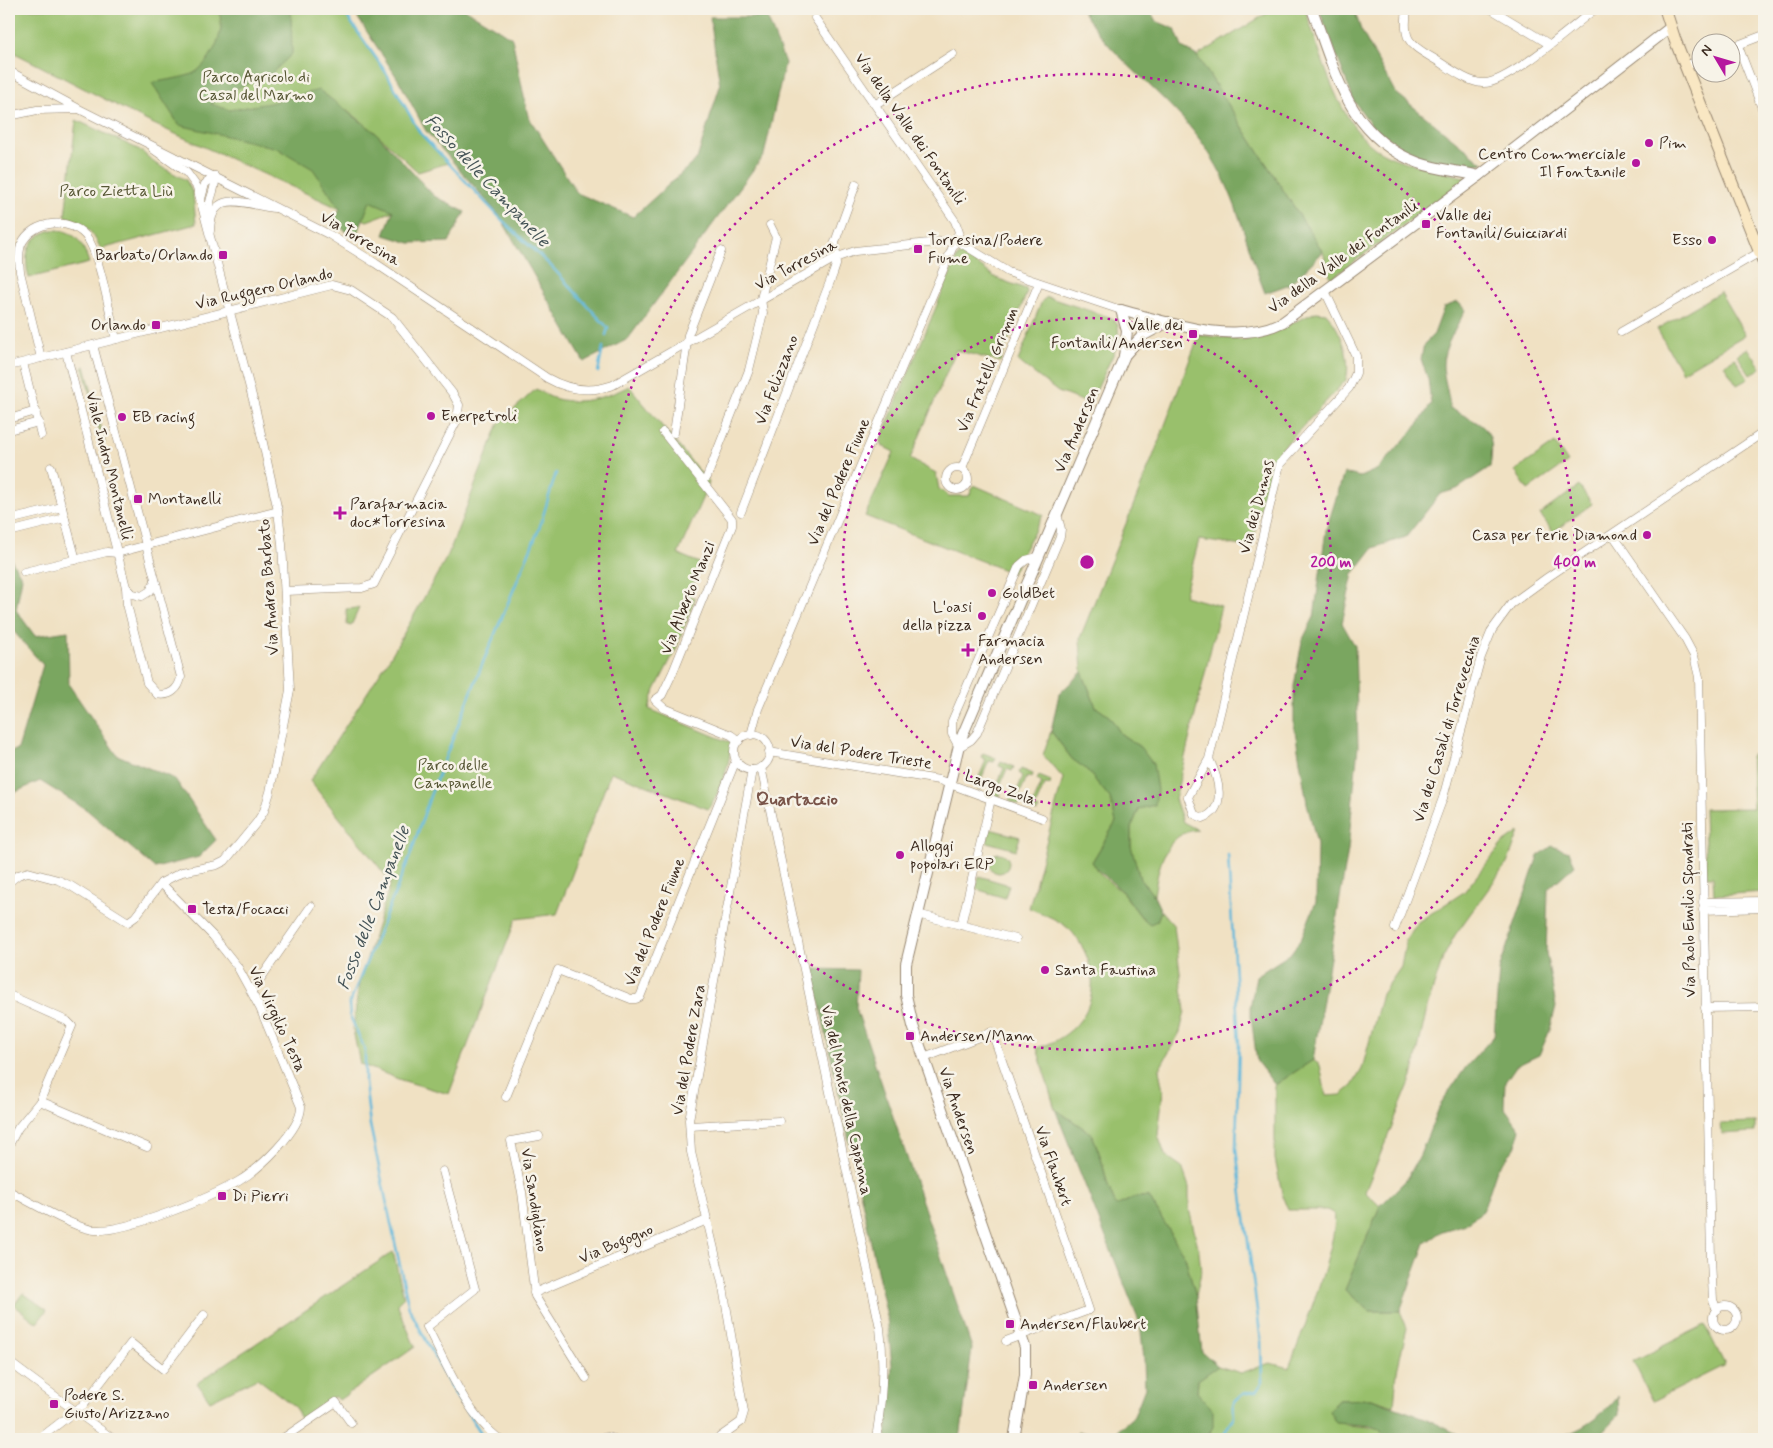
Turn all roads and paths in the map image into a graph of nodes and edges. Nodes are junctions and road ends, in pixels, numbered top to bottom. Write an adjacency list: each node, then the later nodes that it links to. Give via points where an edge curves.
1 (1312, 9): 21 (street, via 1345,95 1366,128 1385,145 1409,158)
2 (1407, 9): 9 (street, via 1405,31 1411,43 1454,71 1478,82 1490,84 1502,79)
3 (1491, 9): 9 (street)
4 (1595, 9): 9 (street)
5 (1666, 9): 7 (main road)
6 (815, 18): 16 (street, Via della Valle dei Fontanili)
7 (1671, 27): 14 (main road); 23 (street, Via della Valle dei Fontanili)
8 (1764, 35): 10 (street)
9 (1549, 44)
10 (1740, 45)
11 (953, 54): 16 (street)
12 (1740, 60): 18 (street)
13 (1690, 64): 14 (street)
14 (1686, 66): 33 (main road)
15 (9, 71): 17 (street, Via Torresina)
16 (876, 104): 31 (street, Via della Valle dei Fontanili, via 955,221 958,230)
17 (79, 109): 19 (street, via 56,108); 20 (street, Via Torresina)
18 (1764, 113)
19 (9, 116)
20 (148, 144): 22 (street, Via Torresina); 26 (street, Via Andrea Barbato, via 190,176)
21 (1453, 171): 23 (street); 25 (street)
22 (215, 176): 26 (street, via 205,184); 27 (street, Via Torresina); 28 (street, Via Andrea Barbato, via 216,183 208,207)
23 (1479, 176): 25 (street, Via della Valle dei Fontanili)
24 (856, 184): 34 (street, Via Felizzano, via 835,242)
25 (1461, 188): 37 (street, Via della Valle dei Fontanili)
26 (201, 201): 30 (street, Via Andrea Barbato)
27 (281, 209): 28 (street, via 229,201 219,206); 44 (street, Via Torresina, via 375,263 526,365 563,386 588,390 613,385)
28 (210, 224): 30 (street, Via Andrea Barbato)
29 (770, 226): 38 (street, via 776,237)
30 (210, 233): 39 (street, Via Andrea Barbato)
31 (956, 240): 34 (street, Via Torresina, via 861,250); 36 (street, Via della Valle dei Fontanili, via 1003,269); 78 (street, Via del Podere Fiume)
32 (722, 251): 44 (street)
33 (1760, 252): 35 (main road); 42 (street)
34 (835, 258): 38 (street, Via Torresina); 64 (street, Via Felizzano, via 833,274)
35 (1764, 263)
36 (1039, 283): 40 (street, Via della Valle dei Fontanili); 60 (street, Via Fratelli Grimm)
37 (1325, 291): 41 (street, Via della Valle dei Fontanili, via 1291,318 1259,331 1232,332); 82 (street, Via dei Dumas, via 1356,356 1356,372 1349,388 1280,464)
38 (761, 299): 44 (street, Via Torresina); 61 (street, via 763,313 750,370)
39 (229, 310): 43 (street, Via Ruggero Orlando); 63 (street, Via Andrea Barbato); 77 (street, Via Ruggero Orlando, via 325,286 343,286 392,317 454,394 459,405 455,426 377,581 362,588)
40 (1121, 310): 41 (street, Via della Valle dei Fontanili); 47 (street, Via Andersen, via 1127,331)
41 (1168, 322): 47 (street, Via Andersen, via 1142,336)
42 (1622, 332)
43 (116, 339): 45 (street, Via Ruggero Orlando); 48 (street, via 89,240 70,226 46,224 26,238 19,258)
44 (688, 342): 56 (street)
45 (93, 345): 46 (street, Via Ruggero Orlando); 70 (street, Viale Indro Montanelli)
46 (66, 352): 48 (street, Via Ruggero Orlando); 71 (street, Viale Indro Montanelli)
47 (1124, 357): 65 (street, Via Andersen)
48 (41, 358): 49 (street, Via Ruggero Orlando)
49 (23, 363): 50 (street, Via Ruggero Orlando); 51 (street)
50 (9, 366)
51 (36, 411): 52 (street); 53 (street)
52 (9, 419)
53 (39, 422): 54 (street); 58 (street)
54 (9, 430)
55 (663, 432): 79 (street, Via Alberto Manzi, via 732,519 732,526 673,672 662,695 655,700 664,708)
56 (674, 432)
57 (1764, 432): 69 (street, Via dei Casali di Torrevecchia)
58 (41, 436)
59 (51, 467): 62 (street)
60 (962, 468)
61 (707, 477)
62 (62, 507): 66 (street); 67 (street)
63 (278, 511): 70 (street); 77 (street, Via Andrea Barbato)
64 (741, 512)
65 (1057, 514): 72 (street, Via Andersen); 80 (street, Via Andersen, via 1060,537 1023,625 977,733)
66 (65, 518): 68 (street); 73 (street)
67 (9, 520)
68 (9, 532)
69 (1613, 535): 93 (street, Via Paolo Emilio Sfondrati, via 1694,656 1699,677); 97 (street, Via dei Casali di Torrevecchia, via 1523,595 1495,625 1482,657 1443,798)
70 (144, 546): 71 (street); 75 (street, Viale Indro Montanelli)
71 (117, 553): 73 (street, via 107,552); 76 (street, Viale Indro Montanelli)
72 (1038, 557): 80 (street, Via Andersen); 80 (street, via 1019,566 952,721 952,734)
73 (76, 560): 74 (street)
74 (24, 572)
75 (155, 581): 76 (street, via 150,591 142,596 133,594); 76 (street, Viale Indro Montanelli, via 181,677 176,689 167,694 157,694 147,685 126,604)
76 (126, 587)
77 (285, 591): 90 (street, Via Andrea Barbato, via 289,700 264,811 225,861 182,872)
78 (750, 735): 79 (street); 81 (street, via 764,740)
79 (739, 741): 83 (street, via 734,749)
80 (959, 747): 86 (street, Via Andersen)
81 (769, 752): 84 (street); 86 (street, Via del Podere Trieste)
82 (1209, 759): 82 (street, Via dei Dumas, via 1188,797 1194,814 1203,818 1209,816 1218,804 1217,775)
83 (736, 760): 85 (street); 104 (street, Via del Podere Fiume, via 640,996 630,999 558,970)
84 (761, 767): 85 (street); 130 (street, Via del Monte della Capanna, via 880,1328 883,1382)
85 (752, 770): 107 (street, Via del Podere Zara, via 692,1096)
86 (948, 783): 87 (street, Largo Zola); 95 (street, Via Andersen)
87 (991, 799): 88 (street, Largo Zola); 96 (street)
88 (1042, 818)
89 (9, 882): 90 (street, via 27,872 58,880 128,922)
90 (161, 883): 99 (street, Via Virgilio Testa, via 213,936)
91 (1764, 902): 93 (street)
92 (311, 906): 99 (street)
93 (1703, 906): 94 (street); 102 (street, Via Paolo Emilio Sfondrati)
94 (1764, 908)
95 (917, 914): 96 (street); 103 (street, Via Andersen, via 906,960 905,982 910,1017)
96 (961, 925): 98 (street)
97 (1395, 928)
98 (1016, 939)
99 (252, 990): 112 (street, Via Virgilio Testa, via 298,1094 301,1111 294,1128 257,1167 241,1180 183,1207 112,1229 88,1229)
100 (9, 996): 105 (street, via 68,1021 72,1026)
101 (1764, 1007): 102 (street)
102 (1705, 1008): 115 (street, Via Paolo Emilio Sfondrati, via 1713,1300)
103 (924, 1058): 117 (street, Via Andersen); 117 (street, Via Flaubert, via 992,1032 1089,1310)
104 (506, 1097)
105 (40, 1101): 109 (street); 110 (street)
106 (779, 1121): 107 (street)
107 (690, 1126): 113 (street, Via del Podere Zara, via 691,1152)
108 (539, 1136): 114 (street, Via Sandigliano, via 510,1141 522,1192)
109 (9, 1144)
110 (147, 1147)
111 (443, 1171): 126 (street, via 475,1289 427,1327 470,1406)
112 (9, 1190)
113 (707, 1220): 114 (street, Via Bogogno); 129 (street, Via del Podere Zara, via 723,1287 744,1412 738,1424)
114 (534, 1293): 120 (street)
115 (1717, 1310)
116 (204, 1315): 121 (street, via 166,1367 162,1368 131,1343)
117 (1021, 1334): 118 (street); 131 (street, Via Andersen, via 1026,1350 1026,1369)
118 (1006, 1341)
119 (9, 1362): 121 (street)
120 (586, 1378)
121 (76, 1412): 123 (street); 124 (street)
122 (351, 1423): 125 (street, via 336,1402)
123 (39, 1439)
124 (113, 1439)
125 (282, 1439)
126 (499, 1439)
127 (594, 1439): 128 (street)
128 (615, 1439)
129 (717, 1439)
130 (876, 1439)
131 (1014, 1439)

